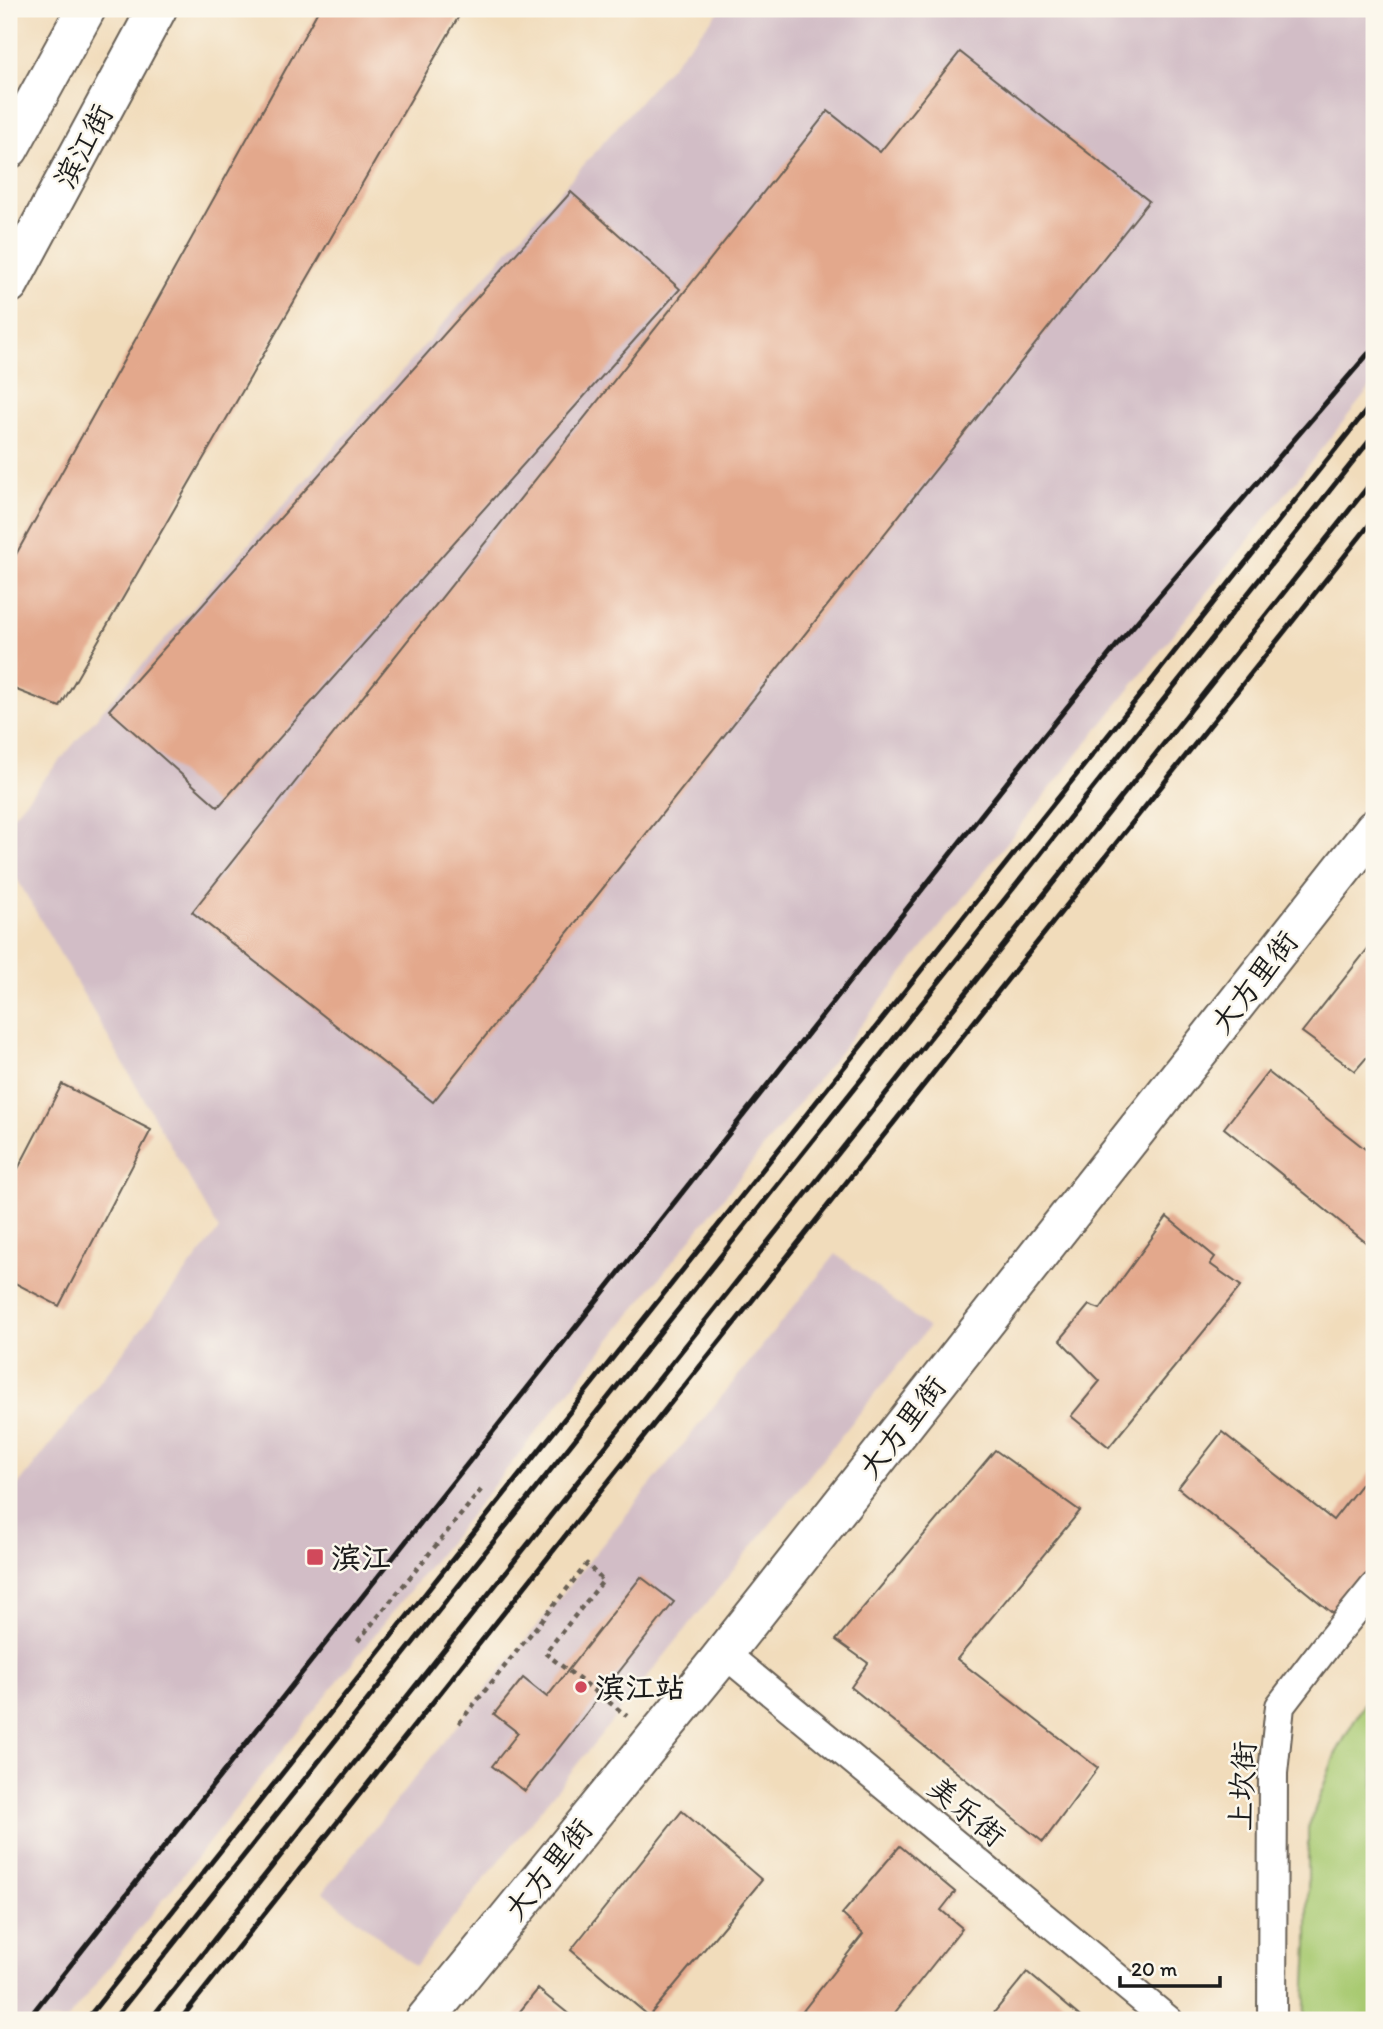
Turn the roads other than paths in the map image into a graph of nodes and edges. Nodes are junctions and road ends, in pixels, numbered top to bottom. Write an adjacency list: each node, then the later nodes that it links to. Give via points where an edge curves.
1 (86, 9): 3 (main road)
2 (157, 9): 4 (main road, 滨江街)
3 (9, 149)
4 (9, 284)
5 (1374, 829): 8 (main road, 大方里街)
6 (1374, 866): 8 (main road, 大方里街)
7 (1374, 1587): 12 (street, 上坎街, via 1280,1706 1273,1773)
8 (730, 1658): 9 (main road, 大方里街); 10 (main road, 大方里街); 11 (street, 美乐街)
9 (425, 2020)
10 (453, 2020)
11 (1168, 2020)
12 (1272, 2020)

